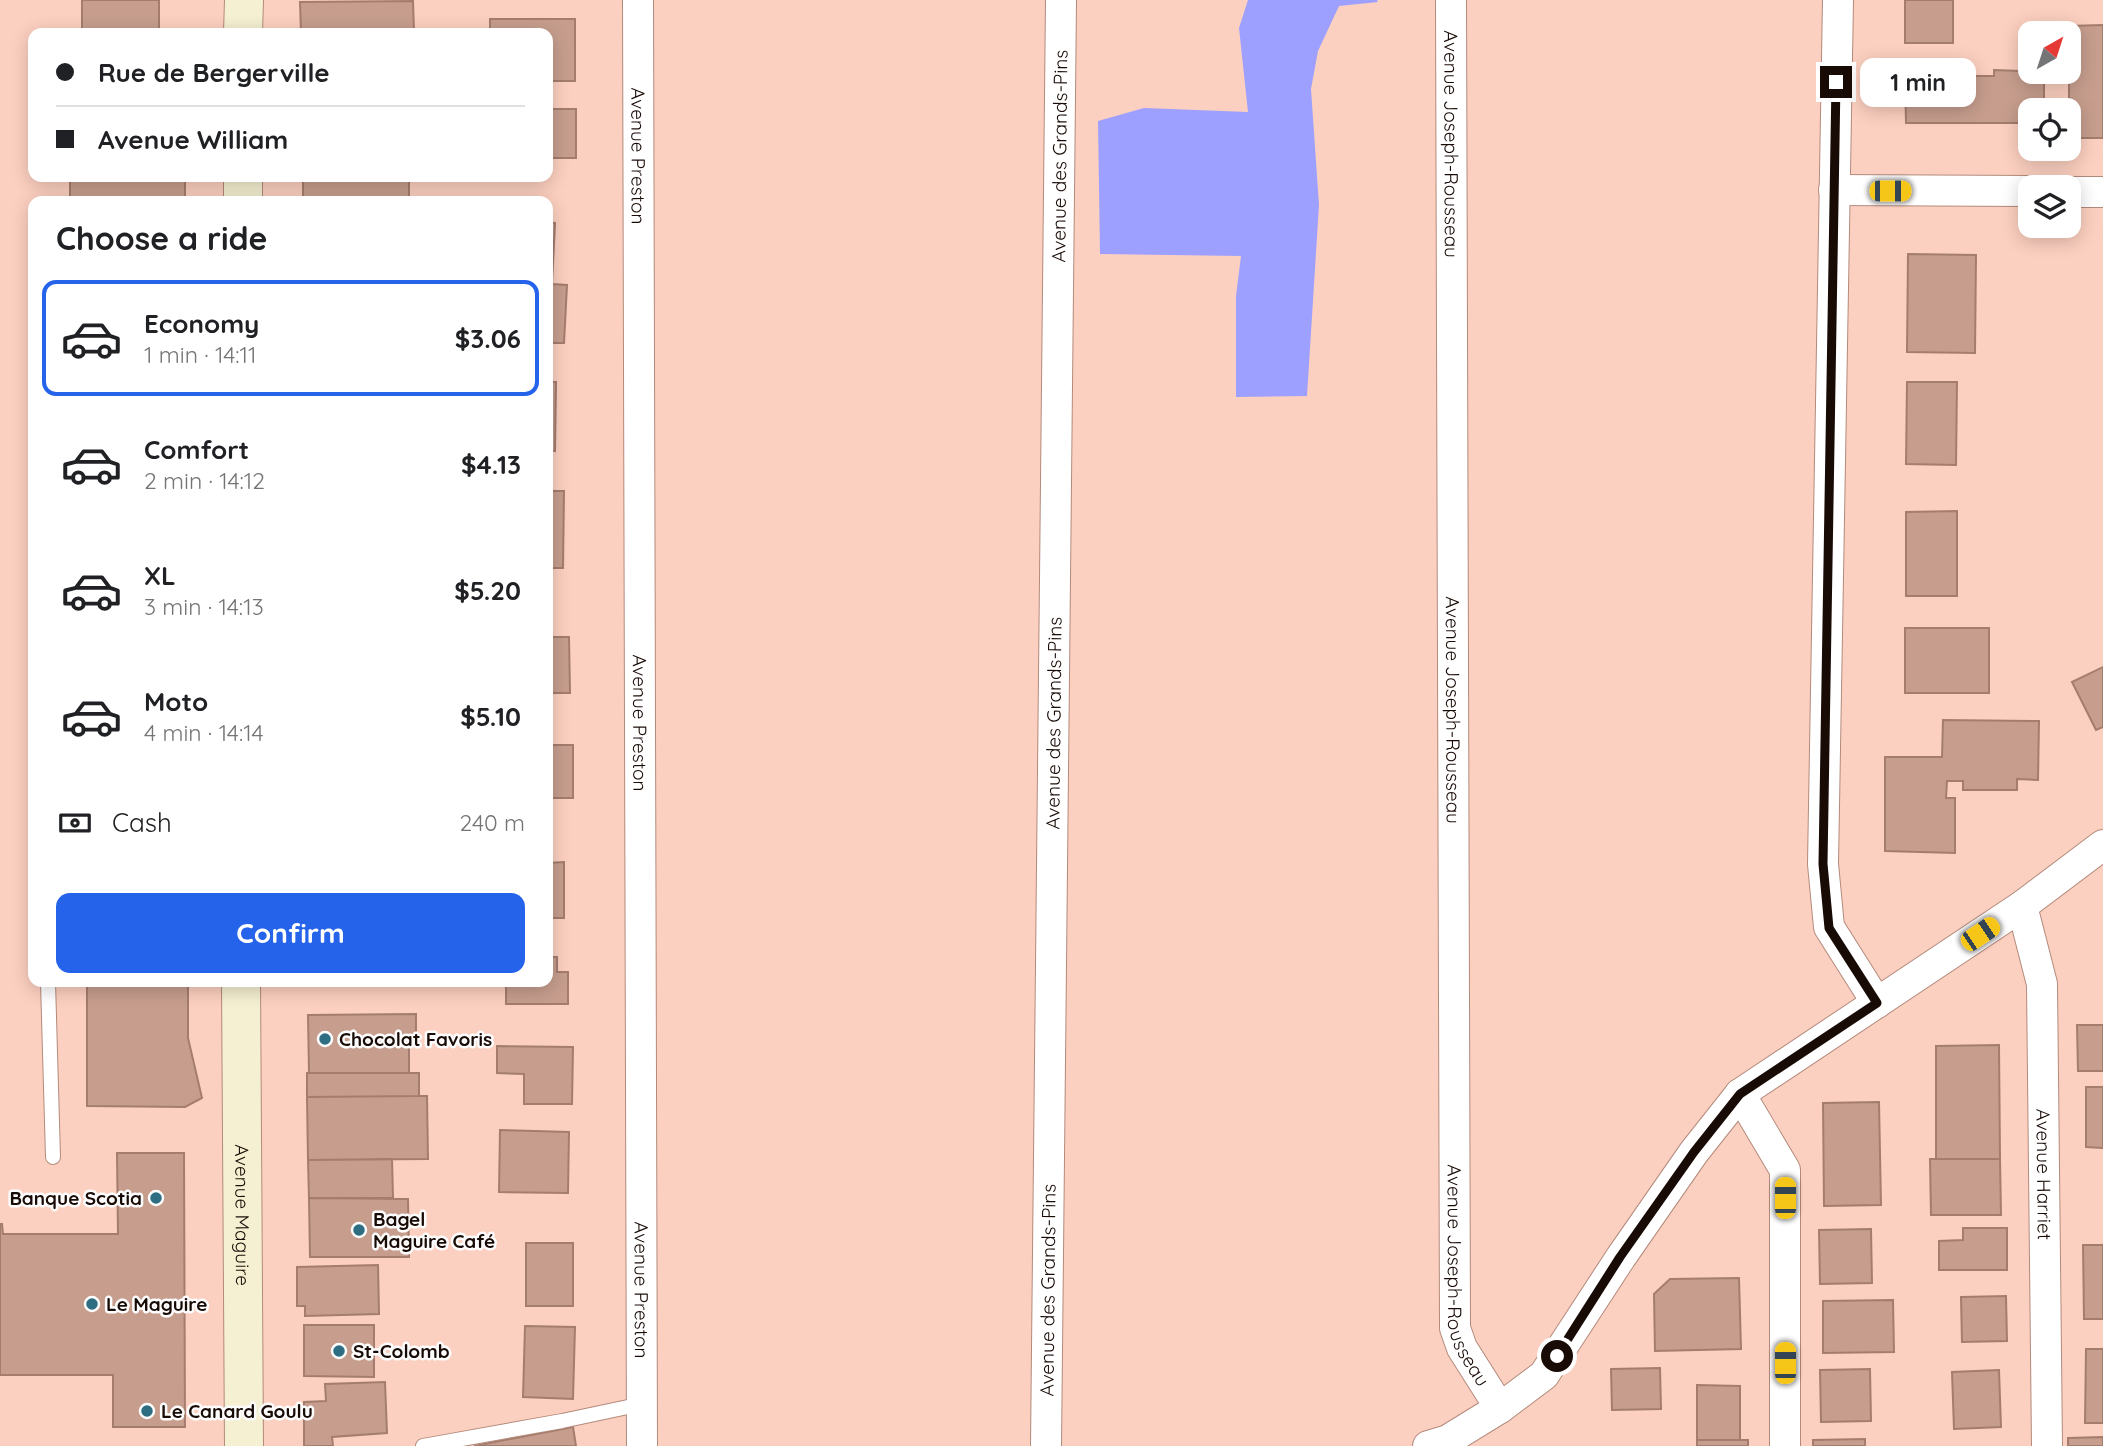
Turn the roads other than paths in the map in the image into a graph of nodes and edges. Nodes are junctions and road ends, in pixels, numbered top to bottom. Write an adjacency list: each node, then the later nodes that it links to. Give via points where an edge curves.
1 (244, 0): 6 (street)
2 (638, 0): 18 (street, Avenue Preston)
3 (1061, 0): 23 (street, Avenue des Grands-Pins)
4 (1451, 0): 19 (street, Avenue Joseph-Rousseau, via 1455,1328 1462,1348)
5 (1838, 0): 7 (street)
6 (243, 28)
7 (1835, 190): 8 (street); 15 (street, via 1823,864 1829,928)
8 (2018, 191)
9 (2081, 191): 10 (street)
10 (2103, 192)
11 (2103, 845): 12 (street)
12 (2022, 906): 15 (street); 26 (street, Avenue Harriet, via 2042,984)
13 (48, 987): 17 (lane)
14 (241, 987): 20 (street, Avenue Maguire)
15 (1877, 1003): 16 (street)
16 (1740, 1094): 19 (street, via 1620,1257 1544,1375); 25 (street, via 1785,1170)
17 (53, 1157)
18 (642, 1404): 21 (lane); 22 (street, Avenue Preston)
19 (1500, 1408): 24 (street, via 1448,1440)
20 (244, 1446)
21 (422, 1446)
22 (642, 1446)
23 (1046, 1446)
24 (1428, 1446)
25 (1785, 1446)
26 (2047, 1446)

